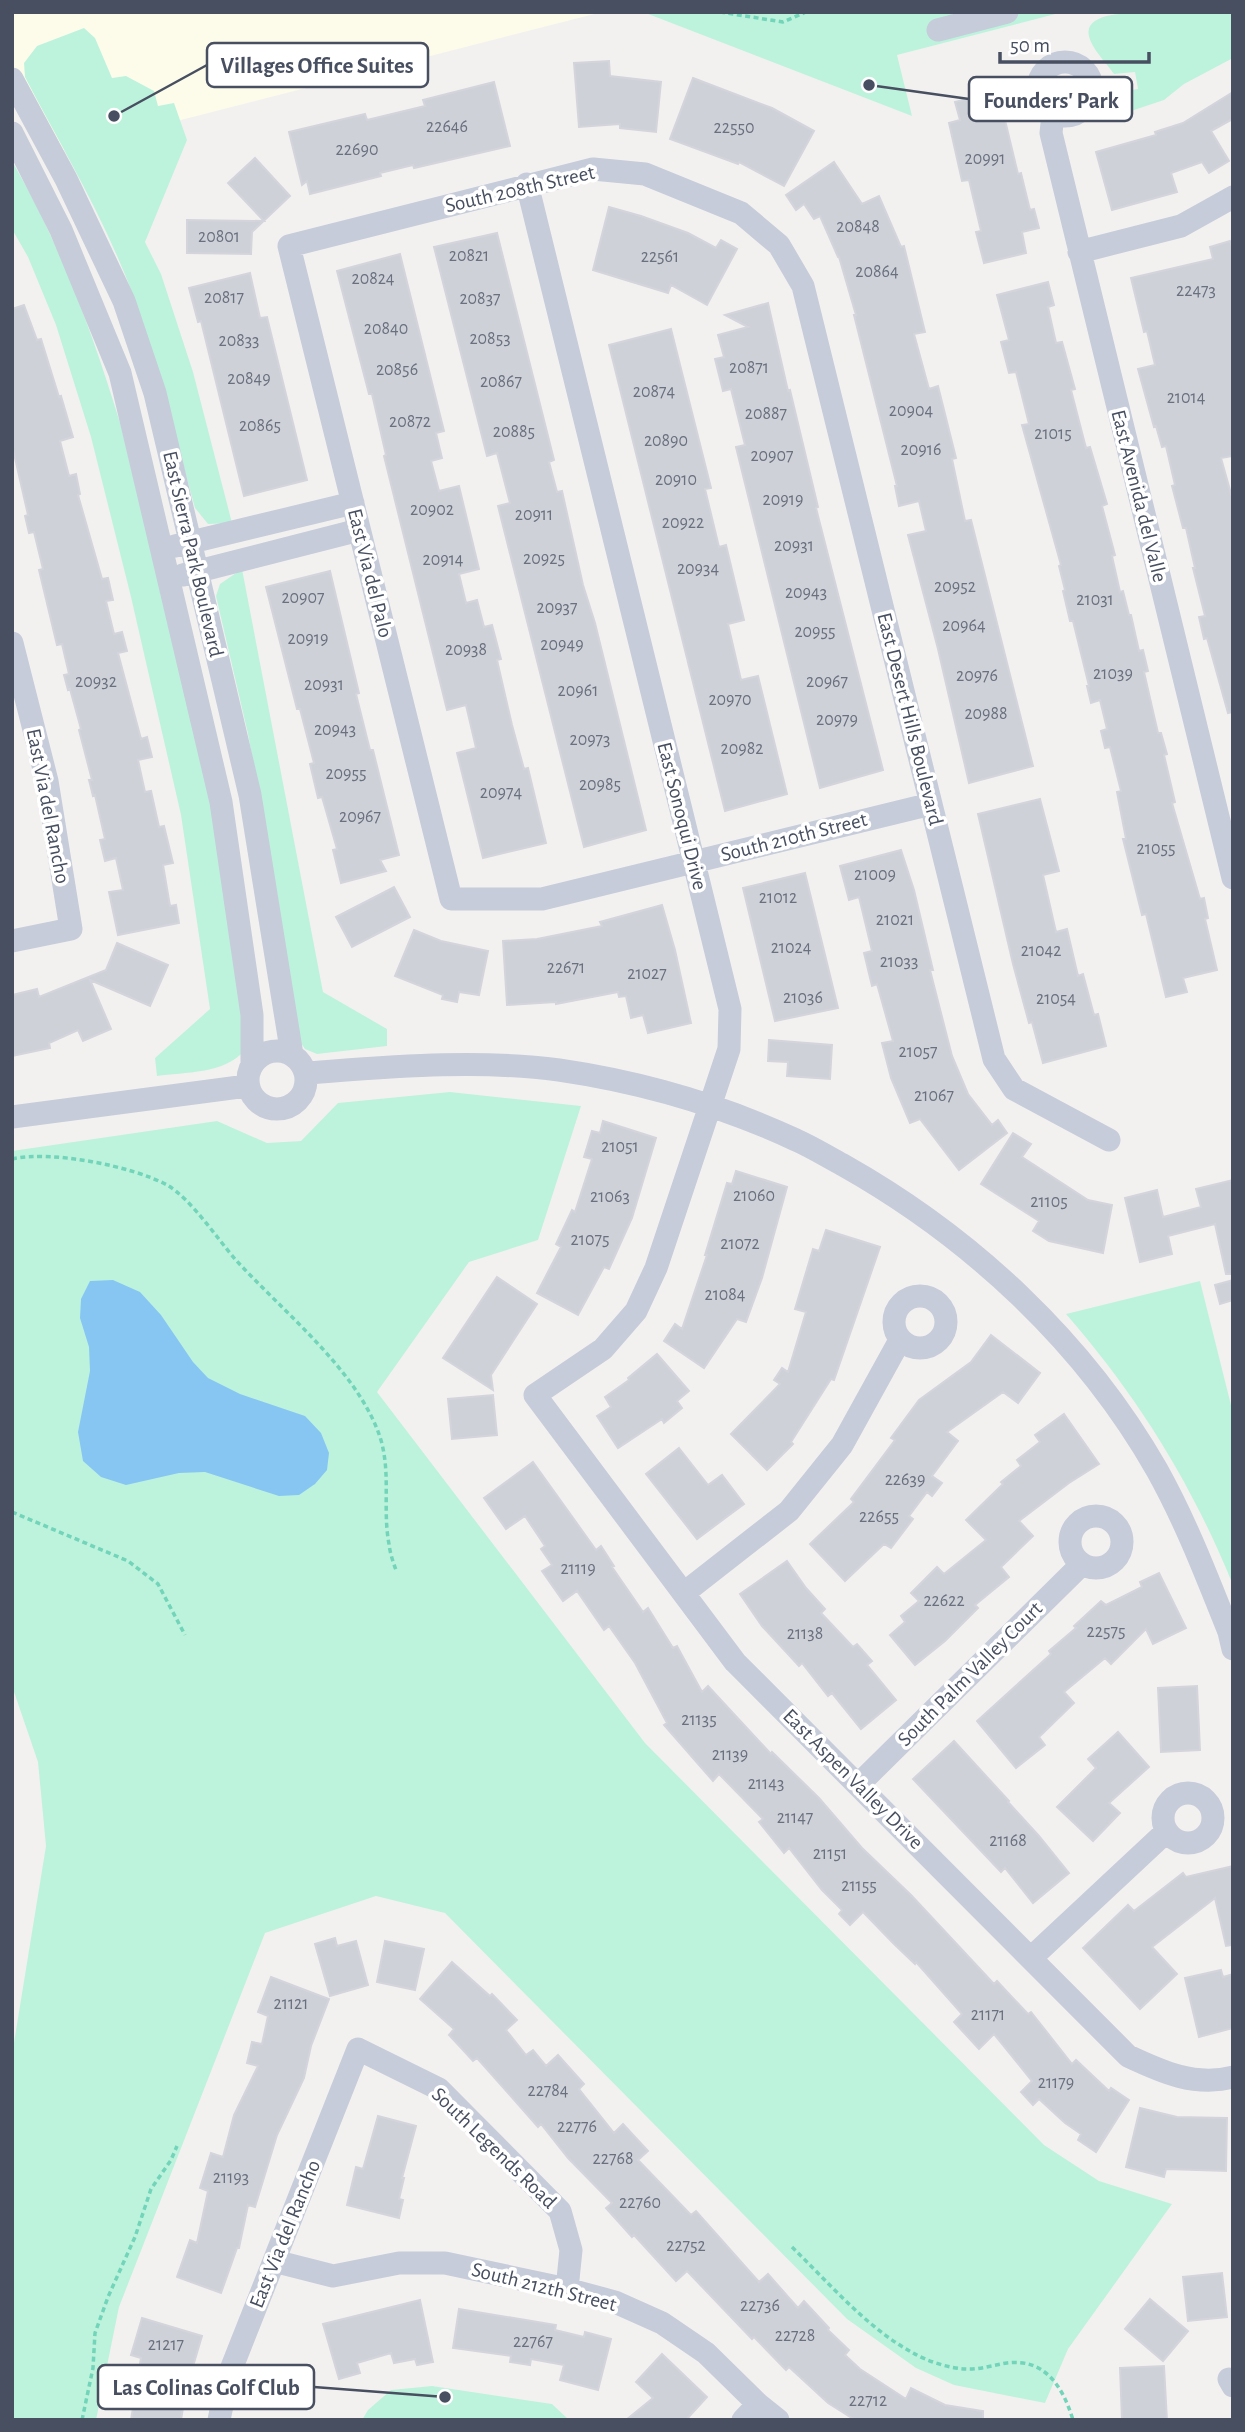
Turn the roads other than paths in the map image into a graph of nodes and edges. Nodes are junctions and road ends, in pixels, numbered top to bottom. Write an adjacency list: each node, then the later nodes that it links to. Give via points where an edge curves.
1 (1007, 12): 2 (street)
2 (938, 30)
3 (12, 79): 13 (street, East Sierra Park Boulevard, via 124,301 155,393)
4 (1053, 114): 10 (street, East Avenida del Valle, via 1051,133)
5 (12, 133): 14 (street, East Sierra Park Boulevard, via 61,230 120,373)
6 (527, 184): 8 (street, South 208th Street, via 593,169 645,174 741,213); 9 (street, South 208th Street); 19 (street, East Sonoqui Drive)
7 (1233, 197): 10 (street, via 1181,226)
8 (779, 245): 18 (street, East Desert Hills Boulevard, via 803,286)
9 (289, 246): 11 (street, East Via del Palo)
10 (1079, 252): 20 (street, East Avenida del Valle)
11 (352, 503): 12 (street, East Via del Palo); 13 (street)
12 (359, 530): 15 (street); 21 (street, East Via del Palo)
13 (190, 543): 14 (street); 15 (street, East Sierra Park Boulevard)
14 (162, 550): 16 (street, East Sierra Park Boulevard)
15 (197, 572): 16 (street); 23 (street, East Sierra Park Boulevard, via 250,795)
16 (169, 579): 24 (street, East Sierra Park Boulevard, via 221,802 252,1015)
17 (12, 643): 22 (street, East Via del Rancho, via 47,781 71,929)
18 (931, 804): 19 (street, South 210th Street); 27 (street, East Desert Hills Boulevard, via 994,1059 1014,1089)
19 (693, 862): 21 (street, South 210th Street, via 542,899); 25 (street, East Sonoqui Drive, via 730,1009 729,1049)
20 (1233, 878)
21 (451, 899)
22 (12, 941)
23 (299, 1064): 24 (street, via 275,1050 258,1057); 24 (street, via 304,1092 282,1109 257,1102); 25 (street, via 468,1064 558,1070)
24 (250, 1075): 26 (street)
25 (711, 1105): 29 (street, East Sonoqui Drive, via 656,1268 636,1311 603,1349); 32 (street, via 798,1140 887,1190 958,1240 1016,1292 1074,1353 1155,1468 1189,1532)
26 (12, 1117)
27 (1109, 1140)
28 (900, 1340): 31 (street, via 842,1445 789,1511)
29 (535, 1395): 31 (street, East Aspen Valley Drive)
30 (1082, 1564): 33 (street, South Palm Valley Court)
31 (684, 1593): 33 (street, East Aspen Valley Drive, via 735,1662)
32 (1233, 1649)
33 (858, 1784): 35 (street, East Aspen Valley Drive)
34 (1167, 1831): 35 (street)
35 (1031, 1958): 37 (street, East Aspen Valley Drive, via 1128,2056 1199,2081)
36 (358, 2049): 38 (street, East Via del Rancho); 39 (street, South Legends Road, via 439,2089 560,2211 571,2250)
37 (1233, 2077)
38 (274, 2261): 39 (street, South 212th Street, via 333,2276 399,2263 445,2263); 41 (street, East Via del Rancho, via 228,2377)
39 (567, 2289): 40 (street, South 212th Street, via 615,2302 662,2323 706,2353)
40 (751, 2412): 42 (street, South 212th Street)
41 (219, 2420)
42 (778, 2420)

